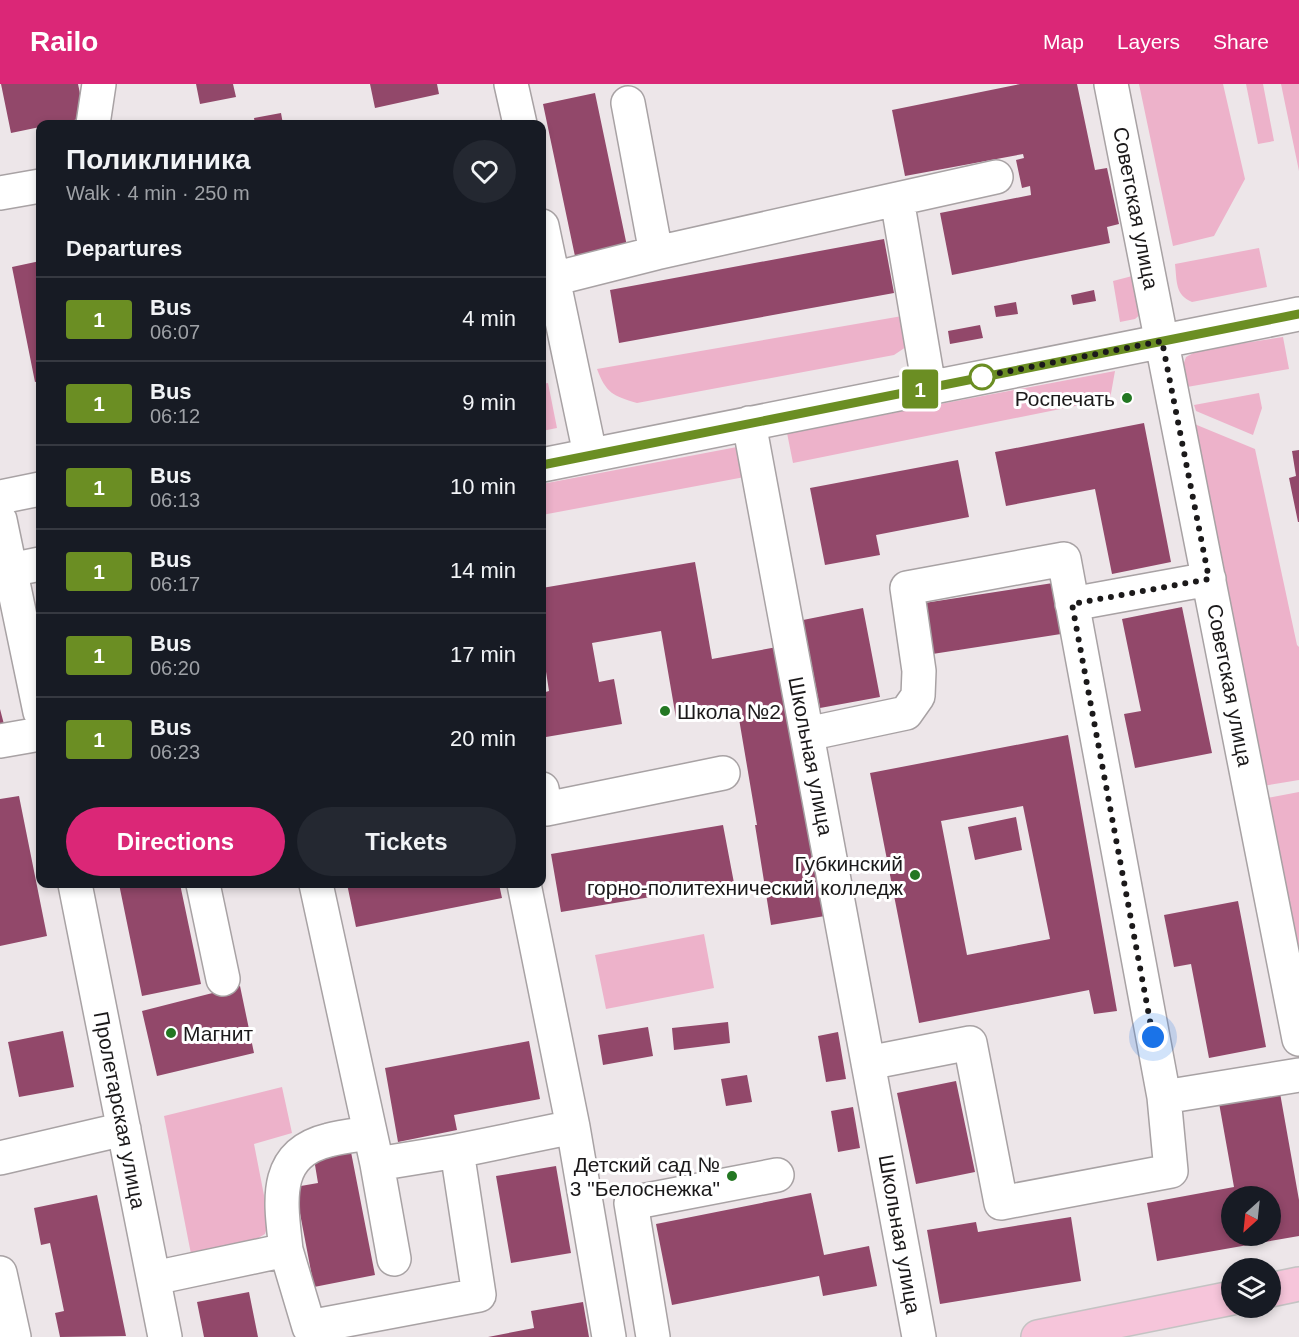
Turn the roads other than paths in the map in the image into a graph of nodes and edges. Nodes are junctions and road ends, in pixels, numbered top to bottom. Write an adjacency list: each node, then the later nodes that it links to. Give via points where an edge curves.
1 (99, 84): 5 (street)
2 (511, 84): 6 (street)
3 (1112, 84): 15 (street, Советская улица)
4 (628, 103): 12 (street)
5 (94, 120)
6 (519, 120)
7 (996, 177): 10 (street)
8 (36, 187): 9 (street)
9 (0, 193)
10 (897, 199): 12 (street); 16 (street)
11 (546, 245): 13 (street)
12 (656, 253): 13 (street)
13 (553, 279): 18 (street)
14 (1299, 314): 15 (street)
15 (1162, 341): 16 (street); 24 (street, Советская улица)
16 (928, 387): 17 (street)
17 (749, 423): 18 (street); 27 (street, Школьная улица)
18 (590, 454): 19 (street)
19 (546, 464)
20 (36, 490): 21 (street)
21 (0, 497)
22 (0, 520): 23 (street)
23 (17, 568): 26 (street)
24 (1209, 579): 25 (street); 37 (street, Советская улица)
25 (1072, 604): 27 (street, via 1064,559 907,588 919,671 918,696 906,713); 40 (street)
26 (36, 687)
27 (807, 734): 38 (street, Школьная улица)
28 (36, 735): 29 (street)
29 (0, 741)
30 (723, 773): 31 (street)
31 (546, 809)
32 (76, 888): 42 (street, Пролетарская улица)
33 (204, 888): 36 (street)
34 (317, 888): 43 (street)
35 (525, 888): 41 (street)
36 (223, 979)
37 (1299, 1039)
38 (868, 1063): 40 (street, via 970,1043 1001,1203 1171,1171); 59 (street, Школьная улица)
39 (1299, 1075): 40 (street)
40 (1164, 1096)
41 (573, 1127): 44 (street); 57 (street)
42 (124, 1129): 45 (street); 50 (street, Пролетарская улица)
43 (374, 1149): 44 (street); 47 (street, via 330,1139 300,1154 284,1179 281,1203); 48 (street)
44 (457, 1151): 47 (street, via 479,1295 309,1327)
45 (0, 1158)
46 (777, 1175): 58 (street, via 631,1203)
47 (286, 1250): 50 (street)
48 (394, 1259)
49 (0, 1273): 55 (street)
50 (154, 1278): 56 (street, Пролетарская улица)
51 (1299, 1284): 52 (main road)
52 (1281, 1288)
53 (1221, 1300): 54 (main road)
54 (1057, 1335)
55 (14, 1337)
56 (165, 1337)
57 (609, 1337)
58 (653, 1337)
59 (919, 1337)

